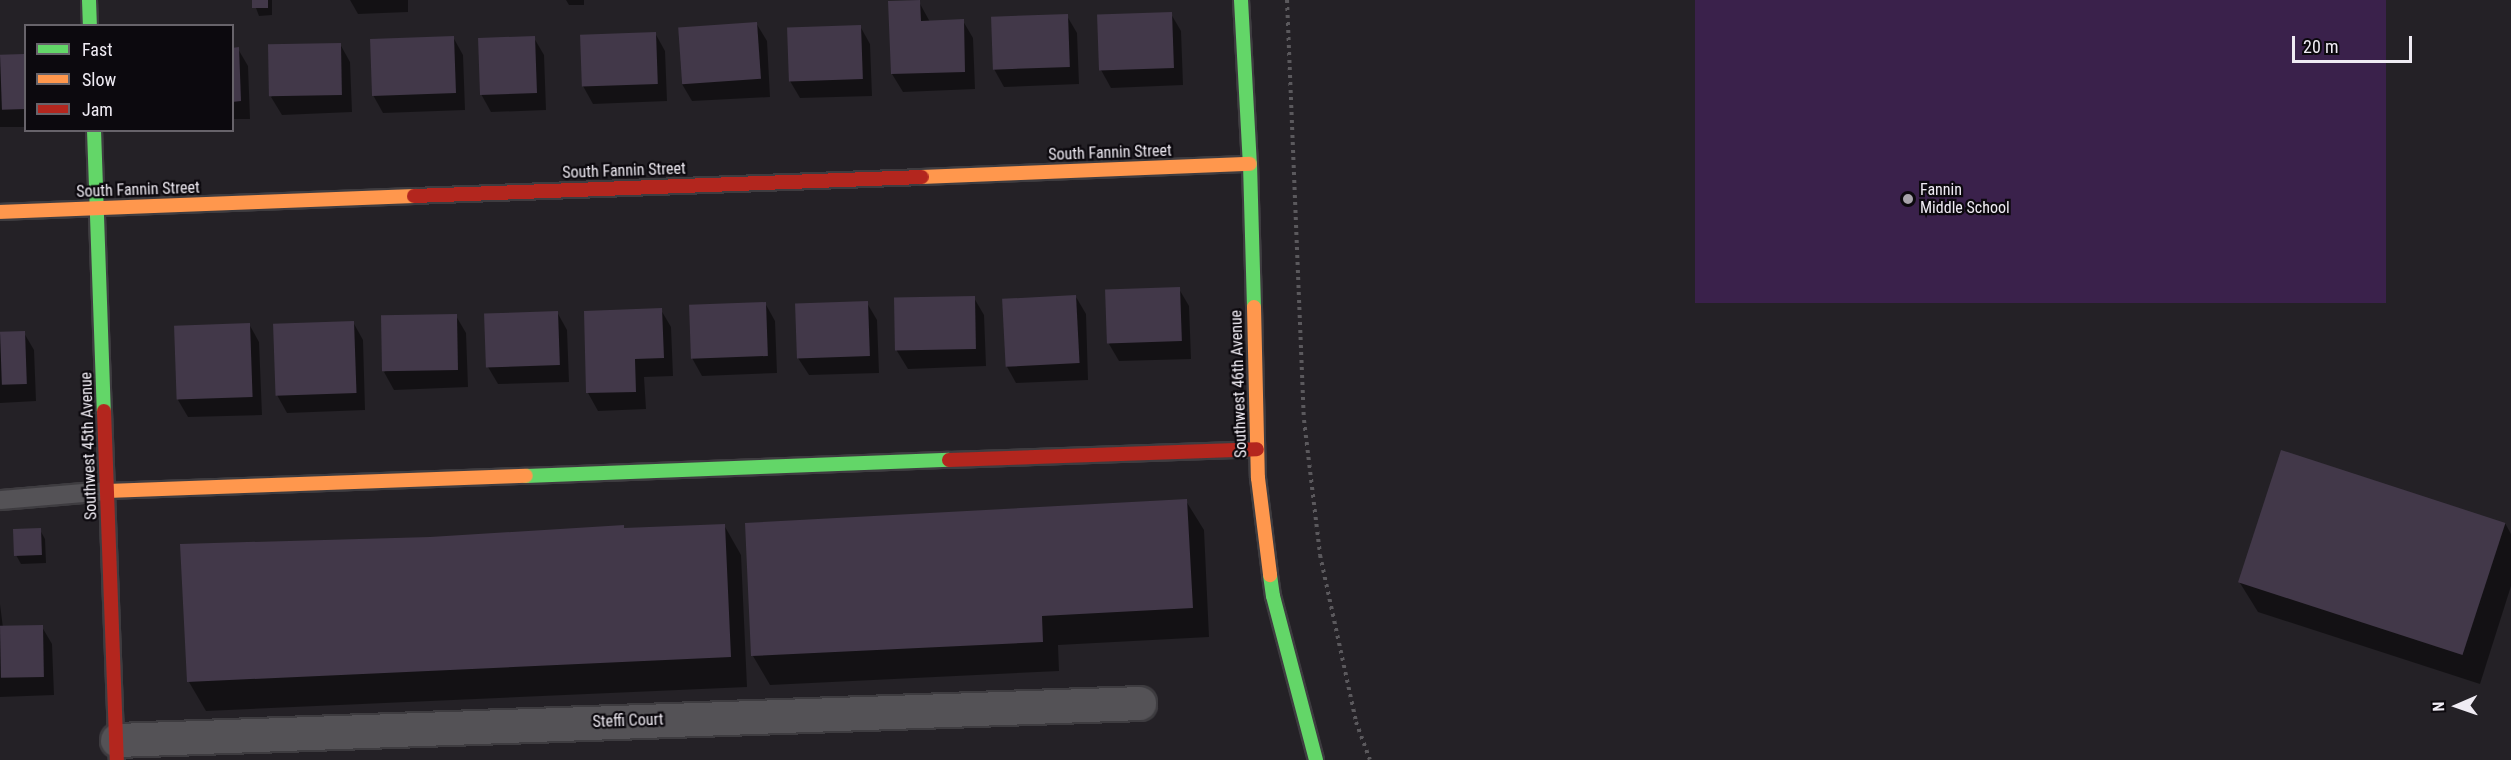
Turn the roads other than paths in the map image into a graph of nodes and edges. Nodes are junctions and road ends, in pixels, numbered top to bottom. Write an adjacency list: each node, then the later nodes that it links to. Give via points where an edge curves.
1 (89, 0): 3 (street)
2 (1241, 0): 5 (street, Southwest 46th Avenue)
3 (90, 24)
4 (94, 132): 6 (street, Southwest 45th Avenue)
5 (1250, 164): 6 (street, South Fannin Street); 8 (street, Southwest 46th Avenue)
6 (97, 208): 7 (street, South Fannin Street); 9 (street, Southwest 45th Avenue)
7 (0, 212)
8 (1257, 449): 9 (street); 13 (street, Southwest 46th Avenue, via 1273,596)
9 (107, 491): 10 (lane); 12 (street, Southwest 45th Avenue)
10 (0, 500)
11 (1139, 703): 12 (street, Steffi Court)
12 (117, 750)
13 (1316, 760)

